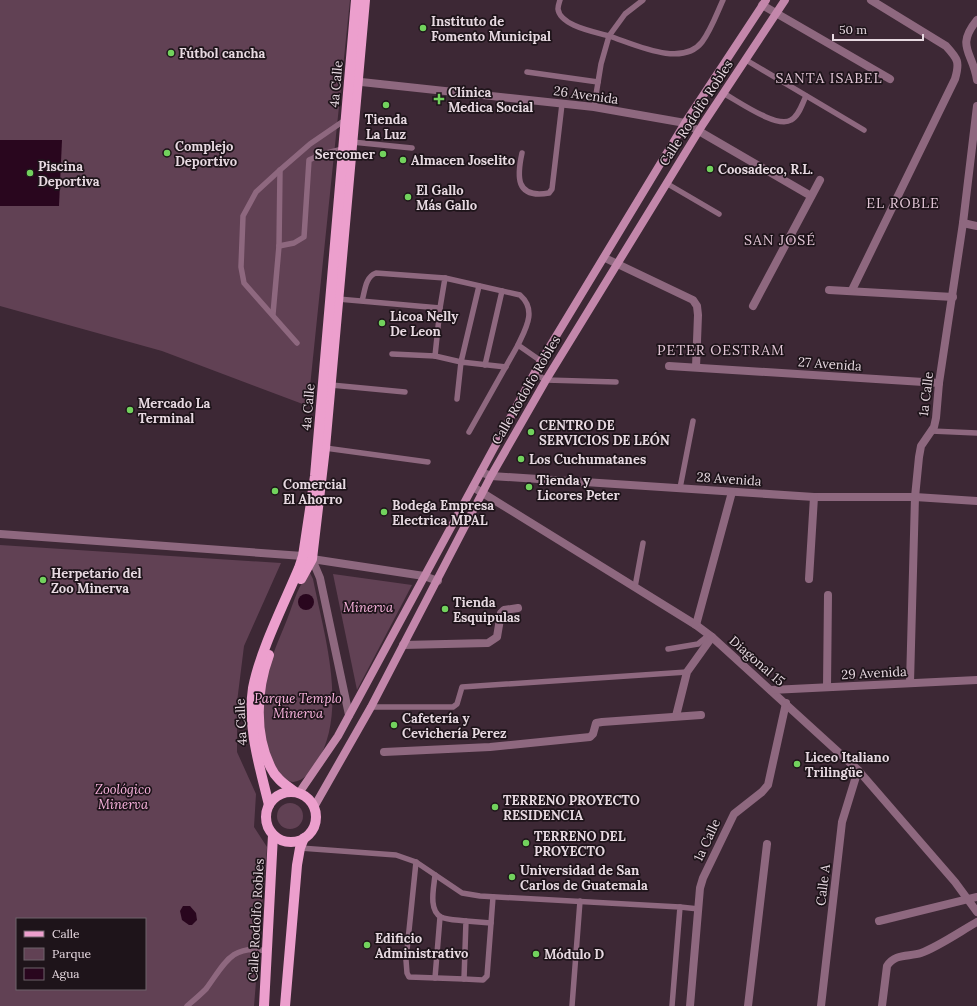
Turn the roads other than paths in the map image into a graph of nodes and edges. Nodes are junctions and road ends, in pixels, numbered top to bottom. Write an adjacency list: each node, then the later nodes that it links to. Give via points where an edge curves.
1 (356, 0): 16 (main road, 4a Calle)
2 (365, 0): 16 (main road, 4a Calle)
3 (560, 0): 11 (lane, via 558,10 562,17 574,26)
4 (643, 0): 11 (lane, via 625,14)
5 (723, 0): 11 (lane, via 702,42 689,52 673,55)
6 (785, 0): 9 (main road, Calle Rodolfo Robles)
7 (871, 0): 46 (street, via 946,46 956,57 959,67)
8 (764, 2): 9 (street); 24 (main road, Calle Rodolfo Robles)
9 (776, 14): 12 (main road, Calle Rodolfo Robles); 14 (street)
10 (977, 20): 15 (street, via 969,30 966,47)
11 (609, 36): 17 (lane, via 600,64)
12 (746, 60): 18 (main road, Calle Rodolfo Robles); 19 (lane)
13 (526, 72): 17 (lane)
14 (890, 79)
15 (977, 80)
16 (353, 81): 20 (street, 26 Avenida); 23 (main road, 4a Calle); 27 (main road, 4a Calle)
17 (598, 82): 22 (lane)
18 (724, 93): 19 (lane, via 775,122 785,123 796,117); 25 (main road, Calle Rodolfo Robles)
19 (806, 96): 26 (lane)
20 (562, 104): 22 (street, 26 Avenida); 31 (lane, via 552,189 549,193 524,189 518,171)
21 (977, 106): 38 (street, 1a Calle)
22 (594, 107): 24 (street, 26 Avenida)
23 (346, 120): 29 (lane); 30 (main road, 4a Calle)
24 (684, 122): 25 (street, 26 Avenida); 41 (main road, Calle Rodolfo Robles)
25 (699, 130): 35 (main road, Calle Rodolfo Robles); 36 (street, 26 Avenida)
26 (864, 130)
27 (352, 142): 28 (lane); 49 (main road, 4a Calle)
28 (412, 148)
29 (305, 149): 32 (lane); 33 (lane)
30 (343, 149): 32 (lane); 88 (main road, 4a Calle)
31 (522, 153)
32 (309, 160): 40 (lane, via 304,237 294,243)
33 (280, 170): 40 (lane); 53 (lane, via 256,192 243,216 240,267 244,283)
34 (820, 180): 36 (street)
35 (666, 183): 37 (lane); 42 (main road, Calle Rodolfo Robles)
36 (811, 196): 51 (street)
37 (719, 214)
38 (963, 224): 39 (street); 48 (street, 1a Calle)
39 (977, 226)
40 (278, 246): 53 (lane)
41 (605, 258): 42 (street); 58 (main road, Calle Rodolfo Robles)
42 (616, 264): 63 (street, via 693,300 698,315); 65 (main road, Calle Rodolfo Robles)
43 (445, 278): 44 (lane); 50 (lane, via 376,273 368,280); 52 (lane)
44 (479, 286): 47 (lane); 59 (lane)
45 (829, 290): 46 (street)
46 (852, 290): 48 (street)
47 (502, 291): 55 (lane, via 520,295 529,308 529,318); 60 (lane)
48 (953, 297): 67 (street, 1a Calle)
49 (338, 299): 50 (lane); 68 (main road, 4a Calle)
50 (362, 301): 52 (lane)
51 (753, 306)
52 (440, 308): 57 (lane)
53 (273, 314): 54 (lane)
54 (296, 343)
55 (518, 345): 58 (lane); 62 (lane)
56 (392, 354): 57 (lane)
57 (435, 356): 59 (lane)
58 (541, 361): 64 (main road, Calle Rodolfo Robles)
59 (461, 362): 60 (lane); 70 (lane)
60 (485, 365): 62 (lane)
61 (668, 366): 63 (street, 27 Avenida)
62 (506, 367): 73 (lane)
63 (696, 367): 67 (street, 27 Avenida)
64 (534, 373): 65 (lane); 77 (main road, Calle Rodolfo Robles)
65 (546, 380): 66 (lane); 78 (main road, Calle Rodolfo Robles)
66 (616, 382)
67 (939, 383): 72 (street, 1a Calle, via 936,418)
68 (331, 385): 69 (lane); 75 (main road, 4a Calle)
69 (405, 392)
70 (457, 399)
71 (693, 421): 80 (lane)
72 (931, 431): 74 (lane); 84 (street, 1a Calle, via 921,446)
73 (469, 432)
74 (977, 433)
75 (325, 448): 76 (lane); 88 (main road, 4a Calle)
76 (428, 462)
77 (481, 472): 78 (street, 28 Avenida); 79 (main road, Calle Rodolfo Robles)
78 (491, 476): 80 (street, 28 Avenida); 82 (main road, Calle Rodolfo Robles)
79 (473, 487): 82 (street, Diagonal 15); 89 (main road, Calle Rodolfo Robles)
80 (680, 488): 81 (street, 28 Avenida)
81 (732, 492): 83 (street, 28 Avenida); 95 (street)
82 (483, 493): 91 (main road, Calle Rodolfo Robles); 92 (street, Diagonal 15)
83 (814, 497): 84 (street, 28 Avenida); 90 (street)
84 (915, 497): 85 (street, 28 Avenida); 101 (street, 1a Calle)
85 (977, 501)
86 (0, 534): 88 (street)
87 (644, 543): 92 (lane)
88 (307, 557): 89 (street); 106 (street, via 320,578); 111 (main road, 4a Calle, via 268,659 260,703 260,733 271,769 279,779); 112 (main road, 4a Calle, via 258,667 253,689 253,735)
89 (424, 576): 91 (street); 106 (main road, Calle Rodolfo Robles)
90 (809, 579)
91 (438, 581): 97 (main road, Calle Rodolfo Robles)
92 (635, 587): 95 (street, Diagonal 15)
93 (828, 595): 102 (street)
94 (518, 608): 97 (street, via 504,610 501,613 497,637 488,643)
95 (696, 625): 96 (street, Diagonal 15)
96 (711, 636): 98 (lane, via 698,644); 99 (street); 103 (street, Diagonal 15)
97 (403, 645): 105 (main road, Calle Rodolfo Robles)
98 (668, 649)
99 (687, 672): 105 (lane, via 462,687 458,704 453,707); 108 (street)
100 (977, 680): 101 (street, 29 Avenida)
101 (910, 683): 102 (street, 29 Avenida)
102 (827, 687): 103 (street, 29 Avenida)
103 (771, 690): 104 (street, Diagonal 15)
104 (786, 702): 110 (street, Diagonal 15); 124 (street, 1a Calle, via 768,785 731,817 703,878)
105 (371, 707): 113 (main road, Calle Rodolfo Robles)
106 (349, 715): 111 (main road, Calle Rodolfo Robles, via 338,736)
107 (701, 715): 108 (street)
108 (676, 716): 109 (street, via 596,723 590,737 490,747)
109 (384, 752)
110 (858, 770): 121 (street, Diagonal 15); 141 (street, Calle A, via 842,822)
111 (297, 792): 112 (main road, via 282,794 274,798); 113 (main road, via 305,796)
112 (269, 805): 114 (main road, via 266,821)
113 (314, 807): 115 (main road, via 314,828)
114 (273, 835): 115 (main road, via 288,842); 131 (main road, Calle Rodolfo Robles)
115 (304, 838): 117 (main road)
116 (767, 844): 140 (street)
117 (300, 848): 118 (lane, via 385,853); 136 (main road)
118 (416, 862): 119 (lane); 132 (lane, via 406,960 407,973 409,977)
119 (434, 875): 120 (lane, via 462,893); 126 (lane, via 432,900 434,910)
120 (493, 897): 122 (lane); 130 (lane)
121 (973, 898): 125 (street, Diagonal 15); 128 (street)
122 (580, 902): 123 (lane); 137 (lane)
123 (680, 907): 124 (lane); 138 (lane)
124 (699, 909): 139 (street, 1a Calle)
125 (977, 912)
126 (440, 917): 127 (lane); 132 (lane)
127 (466, 921): 130 (lane); 133 (lane)
128 (879, 921)
129 (977, 922): 142 (street, via 922,953 890,960)
130 (491, 923): 133 (lane, via 487,976 483,980)
131 (267, 951): 134 (lane, via 251,949 233,954 226,959 205,990); 135 (main road, Calle Rodolfo Robles)
132 (434, 978): 133 (lane)
133 (464, 979)
134 (187, 1006)
135 (264, 1006)
136 (285, 1006)
137 (572, 1006)
138 (672, 1006)
139 (690, 1006)
140 (748, 1006)
141 (821, 1006)
142 (882, 1006)

